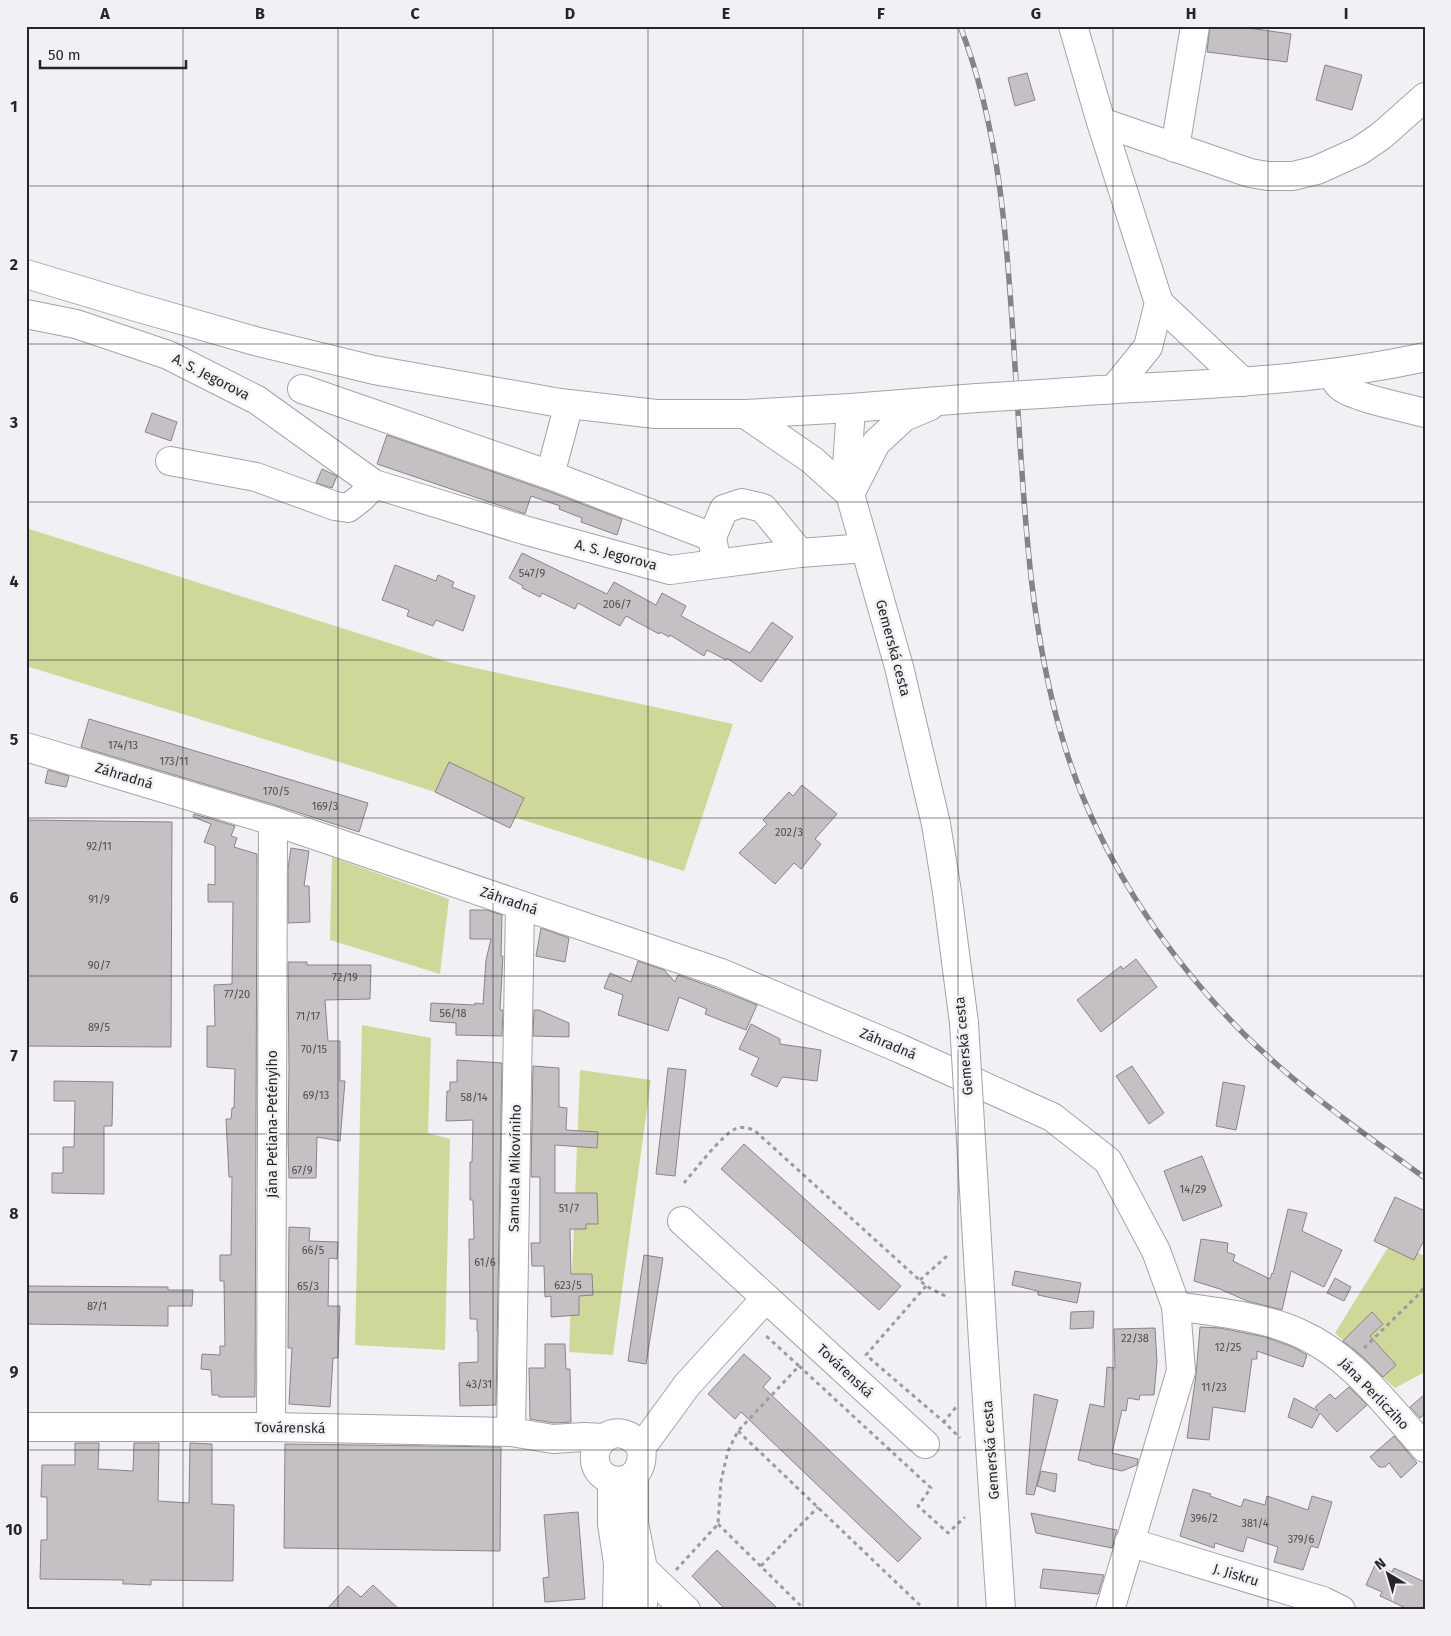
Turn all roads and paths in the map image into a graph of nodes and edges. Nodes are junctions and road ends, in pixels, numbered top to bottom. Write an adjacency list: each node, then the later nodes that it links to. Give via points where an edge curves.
1 (1073, 26): 4 (street)
2 (1195, 26): 5 (street)
3 (1425, 97): 5 (street, via 1359,151 1317,170 1293,176 1250,173)
4 (1101, 122): 5 (street); 7 (street)
5 (1175, 148)
6 (26, 274): 15 (street, via 246,338 374,370)
7 (1159, 303): 11 (street); 13 (street, via 1148,347)
8 (26, 314): 21 (street, A. S. Jegorova, via 76,324 168,355 256,400)
9 (1425, 357): 10 (street)
10 (1333, 373): 11 (street); 17 (street, via 1342,388)
11 (1244, 382): 13 (street)
12 (302, 389): 20 (street)
13 (1114, 389): 14 (street, bridge)
14 (943, 400): 16 (street); 22 (street, via 904,417 876,443)
15 (569, 404): 18 (street, via 656,414); 20 (street)
16 (851, 408): 18 (street); 22 (street, Gemerská cesta, via 847,466)
17 (1425, 413)
18 (745, 414): 22 (street, via 812,460)
19 (170, 462): 21 (street, via 256,477 348,508)
20 (550, 475): 24 (street)
21 (374, 484): 24 (street, A. S. Jegorova, via 670,570)
22 (850, 494): 23 (street, Gemerská cesta)
23 (865, 548): 25 (street, A. S. Jegorova); 62 (street, Gemerská cesta, bridge, via 899,666 936,824 964,1023)
24 (714, 550): 25 (street, A. S. Jegorova); 25 (street, via 724,509 742,503 763,508)
25 (800, 553)
26 (26, 747): 27 (street, Záhradná)
27 (274, 821): 28 (street, Záhradná); 43 (street, Jána Petiana-Petényiho)
28 (520, 905): 29 (street, Záhradná, via 721,973); 45 (street, Samuela Mikovíniho)
29 (980, 1085): 38 (street, Gemerská cesta, via 1052,1118 1108,1161 1156,1251)
30 (684, 1183): 33 (path, via 724,1138 736,1128 748,1127)
31 (682, 1221): 36 (street, Továrenská)
32 (947, 1256): 33 (path)
33 (920, 1280): 34 (path)
34 (926, 1286): 37 (path); 46 (path, via 866,1355)
35 (1425, 1286): 40 (path)
36 (766, 1298): 47 (street, Továrenská); 49 (street)
37 (949, 1298)
38 (1176, 1306): 40 (street, Jána Perlicziho, via 1269,1322 1299,1333); 53 (street, Gemerská cesta, via 1181,1371)
39 (762, 1332): 41 (path)
40 (1348, 1364): 48 (street, Jána Perlicziho)
41 (799, 1366): 44 (path); 51 (path, via 931,1488 918,1506 948,1533)
42 (26, 1427): 43 (street, Továrenská)
43 (271, 1427): 45 (street, Továrenská)
44 (738, 1431): 50 (path); 52 (path, via 728,1451 721,1481)
45 (511, 1432): 49 (street, Továrenská, via 553,1439)
46 (960, 1438)
47 (925, 1444)
48 (1425, 1448)
49 (619, 1457): 55 (street); 57 (street, via 612,1524 618,1563)
50 (818, 1507): 54 (path); 61 (path)
51 (965, 1517)
52 (718, 1524): 54 (path); 56 (path)
53 (1129, 1542): 63 (street, Gemerská cesta); 64 (street, J. Jiskru, via 1323,1601)
54 (761, 1566): 60 (path)
55 (643, 1569): 58 (street); 59 (street)
56 (675, 1571)
57 (618, 1610)
58 (643, 1610)
59 (686, 1610)
60 (805, 1610)
61 (925, 1610)
62 (1002, 1610)
63 (1110, 1610)
64 (1341, 1610)

